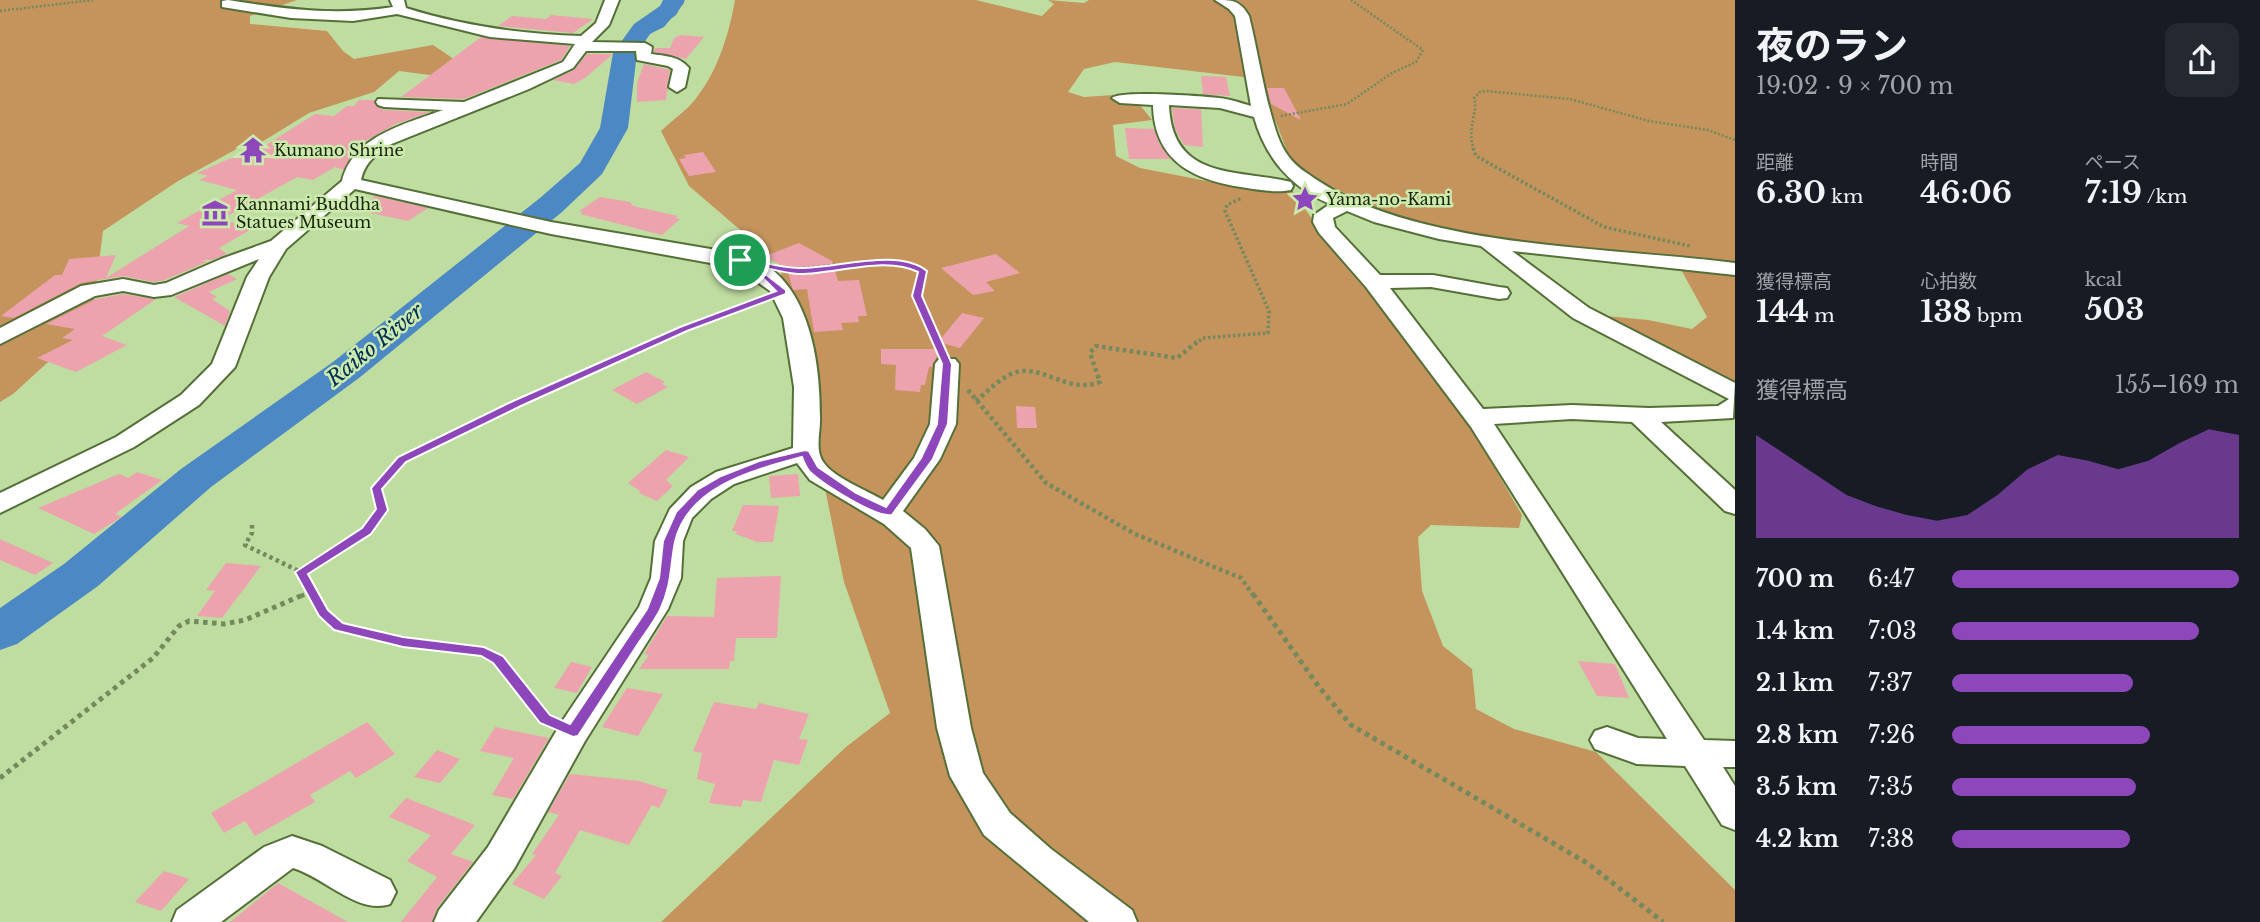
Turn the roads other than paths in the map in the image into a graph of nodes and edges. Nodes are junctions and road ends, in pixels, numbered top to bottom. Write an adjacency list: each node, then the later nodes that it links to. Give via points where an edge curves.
1 (612, 0): 6 (street, via 601,25)
2 (1222, 0): 13 (street, via 1236,6 1243,19 1255,99)
3 (227, 4): 4 (street, via 353,17)
4 (398, 5): 6 (street, via 440,24)
5 (616, 47): 6 (street); 8 (street, via 645,47 642,57 673,62 681,68)
6 (581, 48): 7 (street); 12 (street, via 557,71)
7 (539, 54)
8 (677, 87)
9 (1120, 98): 10 (street)
10 (1161, 99): 13 (street, via 1220,103); 15 (street, via 1164,135 1182,161 1226,178)
11 (384, 102): 12 (street)
12 (467, 106): 14 (street, via 383,141 355,166)
13 (1263, 114): 16 (street, via 1278,156 1290,170)
14 (351, 183): 18 (street); 28 (street, via 551,228 740,260 784,281 807,387)
15 (1284, 186)
16 (1344, 205): 17 (street, via 1430,231); 20 (street, via 1324,215 1322,222)
17 (1485, 240): 19 (street); 24 (street, via 1581,313)
18 (278, 245): 22 (street, via 171,289 123,285 89,291); 29 (street, via 258,277 223,367 190,400 125,442)
19 (1727, 268)
20 (1374, 282): 21 (street, via 1428,274 1445,285); 27 (street)
21 (1499, 293)
22 (0, 337)
23 (947, 364): 31 (street, via 943,424 927,459)
24 (1735, 393)
25 (1735, 405): 26 (street, via 1724,413)
26 (1638, 414): 27 (street); 30 (street)
27 (1476, 417): 33 (street)
28 (805, 453): 31 (street, via 813,469); 38 (street, via 725,478 701,493 680,515 669,541 666,578 653,610 573,732 501,858)
29 (0, 504)
30 (1735, 505)
31 (888, 513): 39 (street, via 912,529 925,546 954,728 967,776 997,824)
32 (1607, 740): 33 (street, via 1637,751)
33 (1696, 754): 34 (street); 35 (street)
34 (1735, 754)
35 (1735, 815)
36 (376, 892): 37 (street, via 292,852 277,858)
37 (191, 922)
38 (453, 922)
39 (1118, 922)

